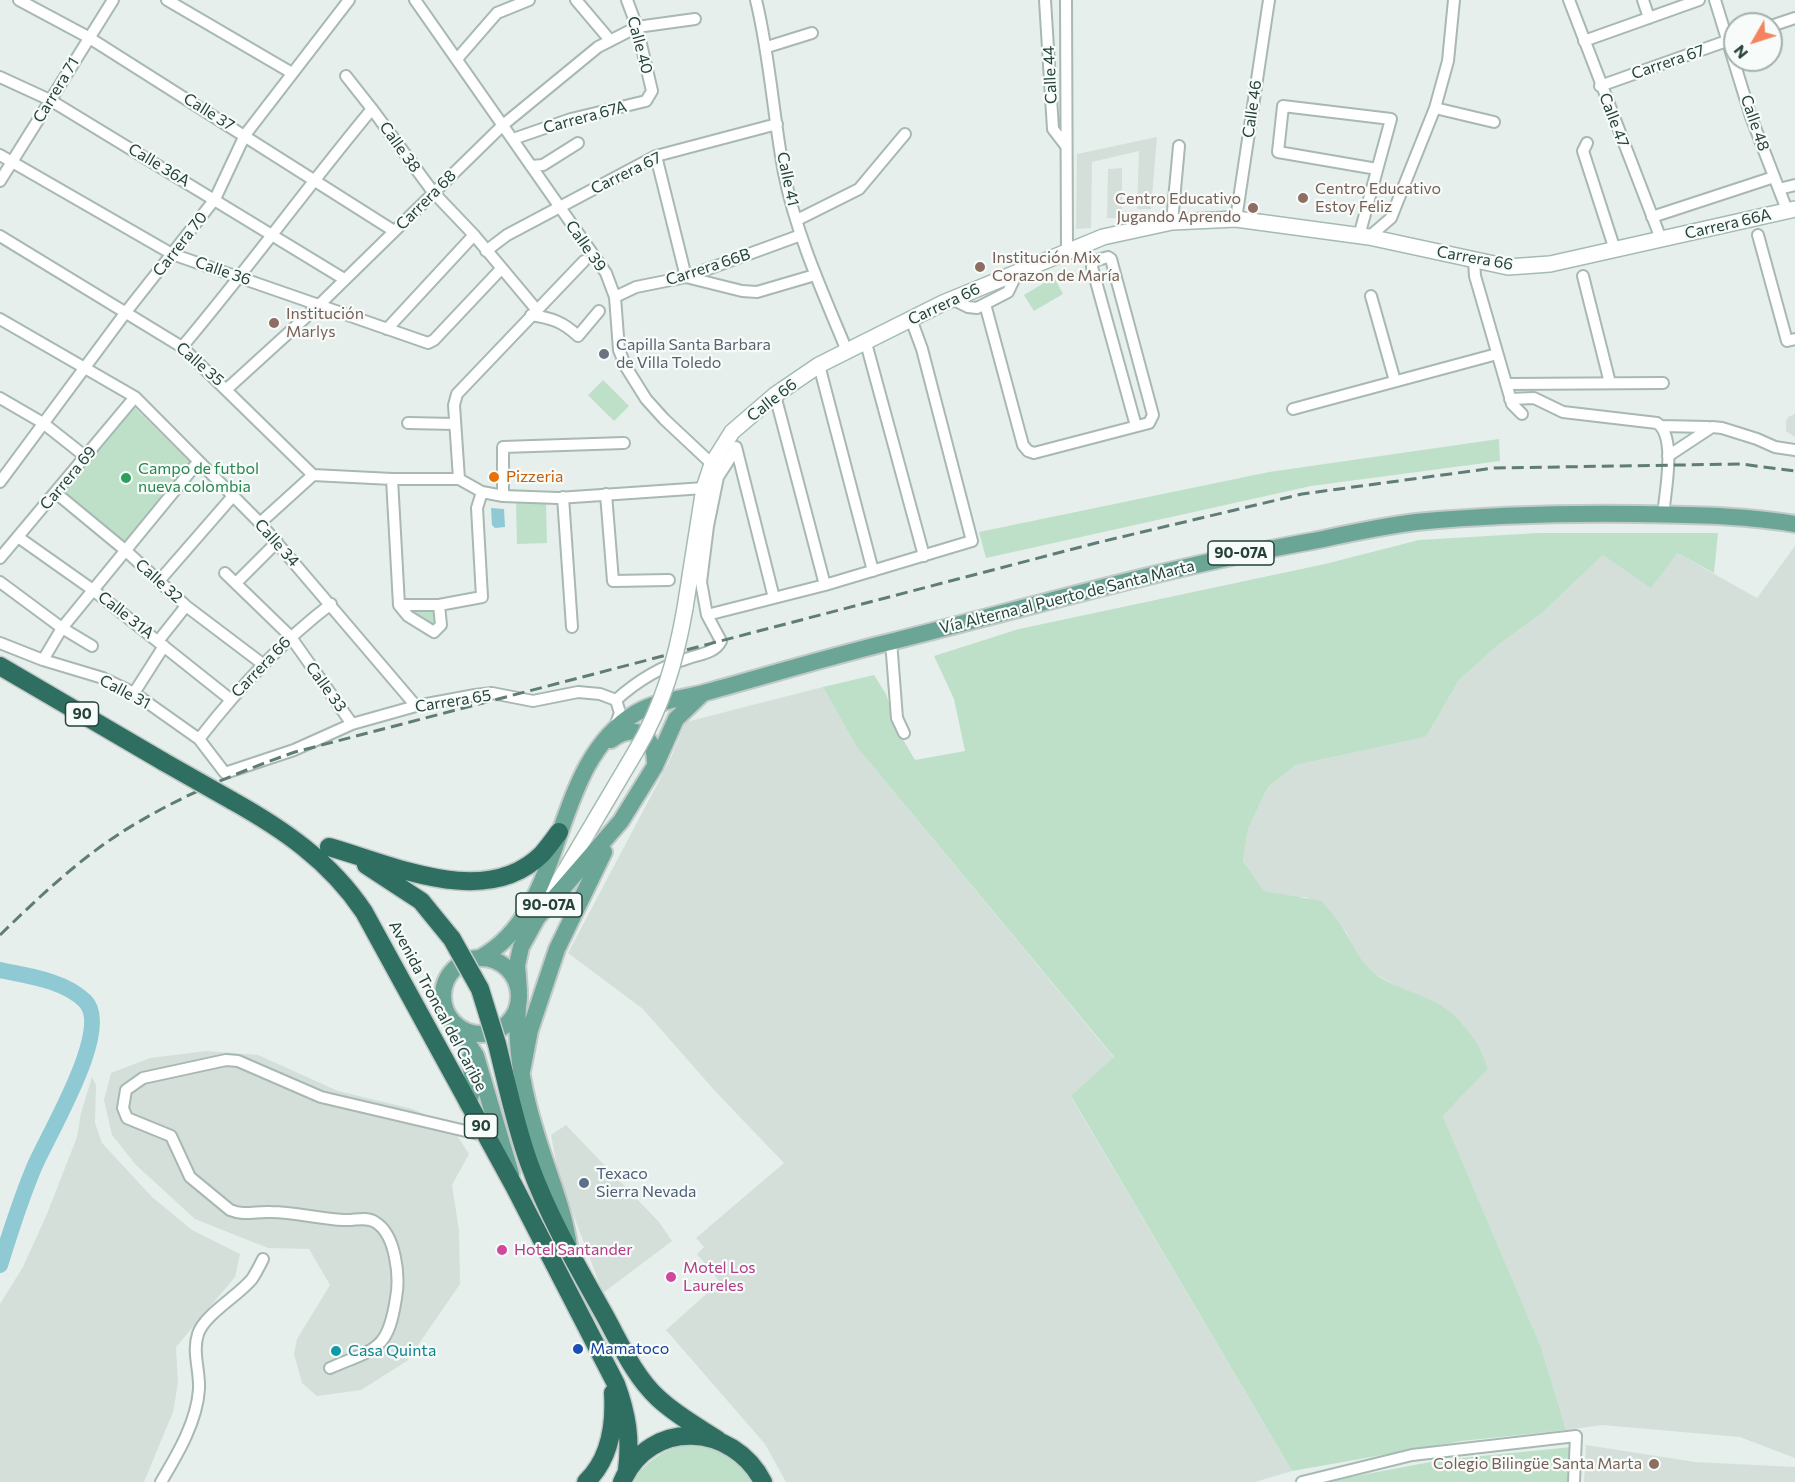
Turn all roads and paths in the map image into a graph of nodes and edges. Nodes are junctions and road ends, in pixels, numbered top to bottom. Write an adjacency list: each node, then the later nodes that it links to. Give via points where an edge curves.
1 (19, 0): 23 (street, Calle 37)
2 (112, 0): 23 (street, Carrera 71)
3 (167, 0): 30 (street)
4 (349, 0): 30 (street, Carrera 70)
5 (415, 0): 28 (street, Calle 39)
6 (529, 0): 28 (street, via 497,13)
7 (576, 0): 24 (street)
8 (627, 0): 21 (street, Calle 40)
9 (758, 0): 27 (street, Calle 41)
10 (1045, 0): 46 (street, Calle 44, via 1053,129)
11 (1066, 0): 46 (street)
12 (1269, 0): 63 (street, Calle 46)
13 (1454, 0): 36 (street, via 1448,61)
14 (1569, 0): 25 (street, Calle 47)
15 (1643, 0): 18 (street)
16 (1699, 0): 18 (street)
17 (1715, 0): 20 (street, Calle 48)
18 (1649, 18): 25 (street)
19 (695, 19): 21 (street, Carrera 68)
20 (1723, 19)
21 (637, 27): 24 (street, Carrera 68); 34 (street, Calle 40)
22 (812, 33): 27 (street)
23 (88, 37): 35 (street, Carrera 71); 42 (street, Calle 37)
24 (609, 39): 40 (street, Carrera 68)
25 (1584, 40): 33 (street, Calle 47)
26 (1723, 43): 33 (street, Carrera 67)
27 (767, 47): 39 (street, Calle 41)
28 (457, 59): 40 (street, Calle 39)
29 (1740, 72): 53 (street, Calle 48, via 1751,117)
30 (292, 73): 42 (street, Carrera 70)
31 (346, 76): 37 (street)
32 (0, 77): 35 (street, Calle 36A)
33 (1600, 86): 62 (street, Calle 47)
34 (652, 91): 43 (street, Carrera 67A, via 646,101 571,119)
35 (50, 100): 50 (street, Carrera 71); 59 (street, Calle 36A)
36 (1435, 108): 38 (street); 72 (street, via 1391,218)
37 (372, 109): 55 (street, Calle 38); 58 (street, Calle 38)
38 (1494, 122)
39 (777, 124): 49 (street, Carrera 67); 64 (street, Calle 41, via 784,174)
40 (503, 125): 43 (street, Calle 39); 58 (street, Carrera 68)
41 (905, 134): 64 (street, via 859,189)
42 (245, 135): 55 (street, Calle 37); 59 (street, Carrera 70)
43 (513, 139): 51 (street, Calle 39)
44 (578, 143): 51 (street, Carrera 67A, via 543,165)
45 (1587, 143): 74 (street, via 1583,151)
46 (1066, 146): 76 (street)
47 (1179, 146): 65 (street)
48 (0, 155): 50 (street, Calle 36)
49 (656, 156): 60 (street, Carrera 67); 85 (street)
50 (12, 162): 54 (street, Carrera 71); 77 (street, Calle 36)
51 (531, 166): 60 (street, Calle 39)
52 (1377, 170): 52 (street, via 1390,119 1285,105 1281,108 1278,152); 72 (street)
53 (1774, 177): 57 (street, Calle 48); 62 (street)
54 (0, 181)
55 (313, 181): 66 (street, Calle 37); 67 (street, Calle 38)
56 (1795, 185): 57 (street)
57 (1779, 189): 61 (street, Calle 48)
58 (433, 192): 66 (street, Carrera 68); 68 (street, Calle 38)
59 (215, 199): 67 (street, Calle 36A); 77 (street, Carrera 70)
60 (559, 207): 75 (street, Carrera 67); 88 (street, Calle 39, via 606,273)
61 (1791, 209): 73 (street, Carrera 66A)
62 (1652, 218): 73 (street, Calle 47)
63 (1236, 219): 65 (street, Carrera 66); 72 (street, Carrera 66)
64 (797, 220): 69 (street, Calle 41)
65 (1172, 222): 76 (street, Carrera 66, via 1103,237)
66 (394, 231): 86 (street, Carrera 68)
67 (275, 234): 84 (street, Calle 38); 86 (street, Calle 36A)
68 (474, 235): 75 (street, Calle 38); 97 (street)
69 (801, 235): 82 (street, Calle 41); 85 (street, Carrera 66B)
70 (1758, 235): 98 (street, via 1787,341)
71 (0, 236): 93 (street, Calle 35)
72 (1364, 236): 78 (street, Carrera 66)
73 (1661, 239): 74 (street, Carrera 66)
74 (1615, 250): 78 (street, Carrera 66, via 1550,264 1508,267)
75 (486, 251): 80 (street, Calle 38)
76 (1067, 252): 81 (street, Carrera 66)
77 (172, 254): 84 (street, Calle 36); 93 (street, Carrera 70)
78 (1474, 260): 102 (street)
79 (584, 261): 94 (street)
80 (501, 269): 94 (street, Calle 38); 97 (street, Calle 36, via 434,340 428,343)
81 (1019, 271): 89 (street, Carrera 66); 90 (street, via 1008,292)
82 (815, 275): 85 (street, via 758,292); 101 (street, Calle 41)
83 (1583, 276): 106 (street)
84 (241, 277): 91 (street, Calle 36); 100 (street, Calle 38)
85 (686, 277): 88 (street, Carrera 66B, via 636,287)
86 (344, 279): 91 (street, Carrera 68)
87 (1371, 296): 105 (street)
88 (615, 297): 129 (street, Calle 39, via 619,351 626,368 646,399)
89 (952, 299): 90 (street, via 972,308); 96 (street, Carrera 66)
90 (985, 304): 119 (street, via 1023,446 1028,452)
91 (318, 306): 97 (street, Calle 36); 109 (street, Carrera 68)
92 (599, 311): 94 (street, via 578,336 559,321)
93 (126, 312): 100 (street, Calle 35); 104 (street, Carrera 70)
94 (533, 312): 118 (street, via 460,388 454,405)
95 (0, 319): 104 (street, Calle 34)
96 (911, 319): 99 (street, Carrera 66); 147 (street, via 972,541)
97 (387, 329)
98 (1795, 339)
99 (866, 343): 101 (street, Carrera 66); 147 (street)
100 (182, 347): 109 (street, Calle 35)
101 (847, 351): 103 (street, Calle 66)
102 (1497, 354): 105 (street); 108 (street)
103 (819, 365): 110 (street, Calle 66); 149 (street)
104 (84, 368): 111 (street, Calle 34); 116 (street, Carrera 70)
105 (1395, 381): 114 (street)
106 (1610, 383): 107 (street); 108 (street)
107 (1663, 383)
108 (1506, 384): 113 (street)
109 (228, 388): 130 (street, Calle 35)
110 (775, 395): 122 (street, Calle 66); 155 (street)
111 (135, 397): 127 (street, Carrera 69); 128 (street, Calle 34)
112 (0, 398): 116 (street)
113 (1510, 399): 115 (street); 120 (street, via 1534,398 1563,412)
114 (1293, 409)
115 (1522, 414)
116 (43, 423): 127 (street); 133 (street, Carrera 70)
117 (408, 423): 118 (street)
118 (455, 424): 132 (street)
119 (1136, 426): 119 (street, via 1092,267 1094,261 1108,257 1113,261 1152,415 1149,423)
120 (1662, 426): 121 (street); 126 (street)
121 (1712, 427): 125 (street); 126 (street)
122 (732, 432): 124 (street); 129 (street, Calle 66)
123 (624, 443): 139 (street, via 503,447)
124 (736, 449): 157 (street); 162 (street, via 718,477 708,526 701,582)
125 (1795, 450)
126 (1668, 456): 141 (street)
127 (86, 457): 136 (street, Carrera 69)
128 (198, 462): 138 (street, Calle 34); 146 (street)
129 (712, 464): 134 (street)
130 (313, 474): 131 (street); 142 (street)
131 (392, 479): 132 (street); 159 (street)
132 (459, 479): 135 (street)
133 (0, 482)
134 (704, 488): 137 (street); 189 (street, bridge, via 678,650 658,713 567,867)
135 (482, 492): 139 (street); 160 (street, via 477,508 483,593 478,600)
136 (56, 493): 144 (street, Carrera 69); 146 (street, Calle 32)
137 (606, 494): 140 (street); 151 (street, via 613,581)
138 (233, 496): 142 (street, Calle 34); 152 (street)
139 (503, 496): 140 (street)
140 (563, 497): 163 (street)
141 (1663, 515): 143 (main road, Vía Alterna al Puerto de Santa Marta / 90-07A, via 1762,518); 166 (main road, Vía Alterna al Puerto de Santa Marta / 90-07A, via 1546,514 1413,523 1235,555)
142 (260, 523): 145 (street, Calle 34)
143 (1795, 524)
144 (18, 537): 148 (street, Carrera 69); 156 (street, Calle 31A)
145 (277, 542): 154 (street); 158 (street, Calle 34)
146 (125, 549): 152 (street, Calle 32); 156 (street)
147 (924, 556): 149 (street)
148 (0, 558)
149 (873, 571): 155 (street)
150 (225, 573): 154 (street, Calle 33)
151 (669, 580)
152 (159, 581): 161 (street, Calle 32)
153 (0, 582): 164 (street)
154 (236, 583): 165 (street, Calle 33)
155 (825, 585): 157 (street)
156 (93, 590): 164 (street); 168 (street, Calle 31A)
157 (774, 598): 162 (street)
158 (331, 604): 165 (street, Carrera 66); 177 (street, Calle 34)
159 (399, 605): 160 (street); 160 (street, via 408,616 434,632 441,625)
160 (439, 605)
161 (186, 606): 168 (street); 171 (street, Calle 32)
162 (707, 615): 176 (street, via 721,641 718,645 644,678)
163 (572, 627)
164 (62, 628): 169 (street); 170 (street)
165 (290, 636): 171 (street, Carrera 66); 178 (street, Calle 33)
166 (891, 641): 174 (main road, Vía Alterna al Puerto de Santa Marta / 90-07A); 180 (street, via 897,717)
167 (0, 643): 170 (street, Calle 31)
168 (161, 643): 173 (street); 175 (street, Calle 31A)
169 (92, 646)
170 (43, 660): 173 (street, Calle 31, via 103,678)
171 (264, 665): 175 (street, Carrera 66)
172 (0, 666): 185 (highway, Avenida Troncal del Caribe / 90, bridge)
173 (134, 693): 181 (street, Calle 31)
174 (702, 694): 179 (main road, Vía Alterna al Puerto de Santa Marta / 90-07A, via 669,700 637,712); 183 (main road, Vía Alterna al Puerto de Santa Marta / 90-07A, via 675,719)
175 (230, 699): 181 (street, Carrera 66)
176 (616, 700): 177 (street, Carrera 65, via 578,692 533,701 492,693); 179 (street, via 620,713)
177 (416, 706): 178 (street, Carrera 65)
178 (352, 724): 184 (street, Carrera 65, via 294,750)
179 (614, 730): 182 (main road, Vía Alterna al Puerto de Santa Marta / 90-07A)
180 (904, 734)
181 (199, 739): 184 (street, Calle 31)
182 (597, 752): 183 (main road, via 617,735 634,731 651,741); 186 (main road, Vía Alterna al Puerto de Santa Marta / 90-07A)
183 (655, 766): 187 (main road, Vía Alterna al Puerto de Santa Marta / 90-07A)
184 (225, 773)
185 (266, 819): 188 (highway, Avenida Troncal del Caribe / 90); 194 (highway, Avenida Troncal del Caribe / 90, via 316,855 353,895)
186 (559, 832): 188 (highway, via 542,854 523,868 500,878 470,883 439,879); 189 (main road, Vía Alterna al Puerto de Santa Marta / 90-07A)
187 (611, 834): 189 (main road, Vía Alterna al Puerto de Santa Marta / 90-07A); 193 (main road, via 557,948 530,1030)
188 (329, 847): 197 (highway, Avenida Troncal del Caribe / 90, bridge, via 398,883 437,917 452,939 480,989 530,1166)
189 (532, 916): 190 (main road, Vía Alterna al Puerto de Santa Marta / 90-07A, via 496,949); 191 (main road, Vía Alterna al Puerto de Santa Marta / 90-07A, via 517,965)
190 (480, 958): 191 (main road, via 501,964 509,971); 192 (main road, via 458,965 444,984 444,1007)
191 (518, 999): 192 (main road, via 508,1023 493,1033); 193 (main road, Vía Alterna al Puerto de Santa Marta, via 517,1051)
192 (461, 1034): 194 (main road, via 474,1085); 196 (main road, via 476,1056 487,1086)
193 (522, 1071): 197 (main road, Vía Alterna al Puerto de Santa Marta, via 536,1133 566,1226)
194 (468, 1104): 195 (highway, Avenida Troncal del Caribe / 90)
195 (486, 1136): 196 (highway, Avenida Troncal del Caribe / 90); 200 (street, via 330,1100 238,1061 226,1060 143,1078 126,1090 123,1108 127,1118 171,1136 190,1177 237,1214 272,1212 367,1219 382,1227 395,1255 399,1281 391,1326 379,1345)
196 (514, 1186): 199 (highway, Avenida Troncal del Caribe / 90)
197 (569, 1251): 201 (highway, Avenida Troncal del Caribe / 90, via 638,1373 677,1414)
198 (263, 1259): 203 (street, via 252,1278 198,1334 195,1349 199,1383 194,1413)
199 (601, 1355): 202 (highway, Avenida Troncal del Caribe / 90, via 627,1415 631,1444); 204 (highway, via 612,1385 614,1417 608,1448)
200 (330, 1368)
201 (718, 1440): 202 (highway, 90, via 693,1435 668,1439 645,1451); 205 (highway, 90, via 743,1456)
202 (625, 1476)
203 (161, 1482)
204 (586, 1482)
205 (763, 1482)
206 (1302, 1482): 207 (street, via 1412,1455 1576,1436)
207 (1574, 1482)

